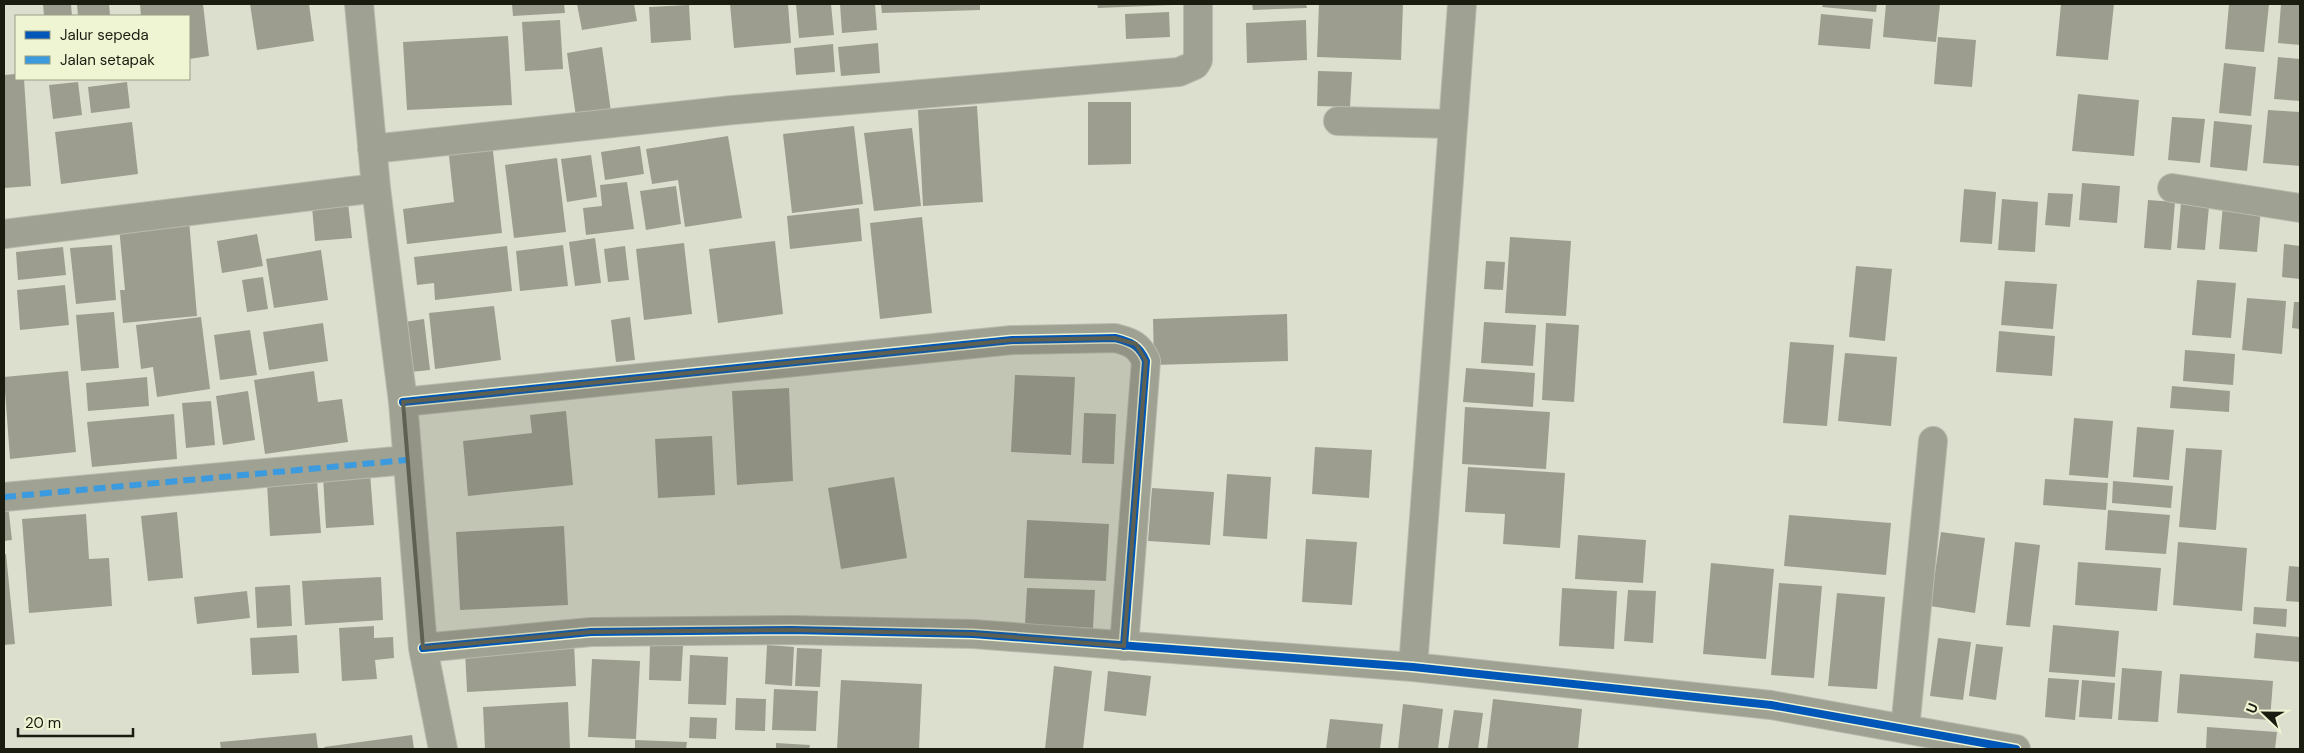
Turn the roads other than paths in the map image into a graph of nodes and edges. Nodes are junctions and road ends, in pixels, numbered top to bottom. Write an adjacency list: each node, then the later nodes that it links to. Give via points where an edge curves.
1 (359, 4): 6 (street)
2 (1198, 4): 6 (street, via 1198,60 1195,65 1179,72 733,110)
3 (1462, 4): 5 (street)
4 (1338, 122): 5 (street)
5 (1451, 124): 17 (street)
6 (372, 149): 7 (street)
7 (376, 188): 10 (street); 11 (street)
8 (2172, 188): 9 (street)
9 (2300, 208)
10 (4, 234)
11 (402, 402): 13 (street); 15 (street, via 1012,340 1116,338 1130,341 1136,344 1146,361)
12 (1933, 441): 18 (street)
13 (407, 460): 14 (street); 16 (street)
14 (4, 497)
15 (1124, 646): 16 (street, via 973,634 781,630 591,632); 17 (street)
16 (423, 648): 19 (street)
17 (1413, 667): 18 (street, via 1771,705)
18 (1905, 729): 20 (street)
19 (443, 749)
20 (2016, 749)

